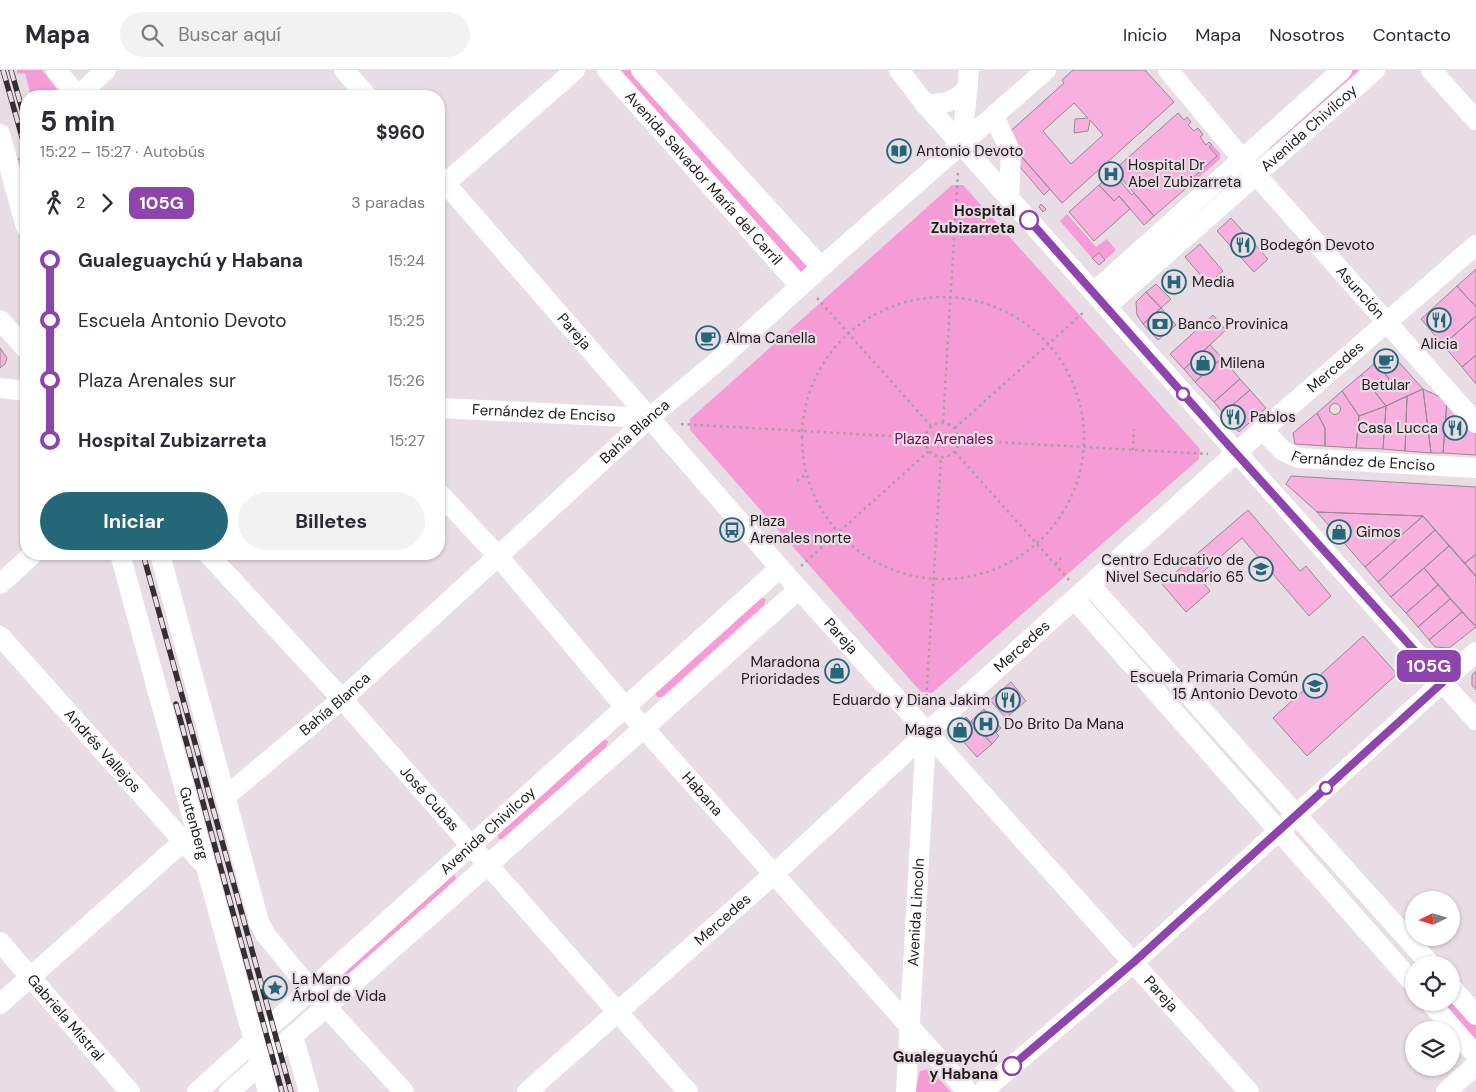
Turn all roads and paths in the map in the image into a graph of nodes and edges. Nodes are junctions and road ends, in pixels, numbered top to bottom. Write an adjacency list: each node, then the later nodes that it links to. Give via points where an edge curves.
1 (56, 70): 14 (street)
2 (106, 70): 15 (street)
3 (344, 70): 16 (street)
4 (575, 70): 26 (street)
5 (607, 70): 32 (street, Avenida Salvador María del Carril)
6 (641, 70): 31 (street, Avenida Salvador María del Carril)
7 (899, 70): 17 (street)
8 (1046, 70): 18 (street, Bahía Blanca)
9 (1168, 70): 22 (street, Asunción)
10 (1342, 70): 22 (street, Avenida Chivilcoy)
11 (1375, 70): 25 (street, Avenida Chivilcoy)
12 (1431, 70): 19 (street)
13 (968, 79): 17 (street, via 959,97 949,103); 21 (street)
14 (73, 90)
15 (84, 90)
16 (362, 90)
17 (924, 104): 21 (street)
18 (994, 117): 21 (street, Bahía Blanca); 28 (street, via 1011,152)
19 (1476, 120)
20 (0, 134): 23 (street)
21 (962, 144): 28 (street); 31 (street, Bahía Blanca)
22 (1243, 160): 25 (street, Asunción); 35 (street, Avenida Chivilcoy)
23 (3, 161): 29 (street)
24 (958, 172): 33 (path)
25 (1257, 174): 35 (street, Avenida Chivilcoy); 38 (street, Asunción)
26 (445, 180)
27 (445, 188): 47 (street, Pareja)
28 (1009, 198): 35 (street)
29 (20, 210)
30 (1476, 245): 38 (street, Mercedes)
31 (821, 267): 32 (street, Bahía Blanca)
32 (800, 286): 47 (street, Bahía Blanca)
33 (950, 296): 39 (path, via 932,296 896,304); 41 (path, via 1004,310); 48 (path)
34 (818, 298): 39 (path)
35 (1100, 299): 63 (street)
36 (1085, 311): 41 (path)
37 (0, 320): 40 (street)
38 (1389, 323): 49 (street, Asunción); 54 (street, Mercedes)
39 (848, 332): 51 (path); 55 (path, via 815,377 804,412)
40 (20, 342)
41 (1048, 344): 52 (path); 58 (path, via 1069,375 1076,392)
42 (0, 381): 43 (street)
43 (20, 381)
44 (0, 388): 45 (street)
45 (20, 390)
46 (445, 408): 47 (street, Fernández de Enciso)
47 (649, 418): 73 (street, Bahía Blanca); 81 (street, Pareja)
48 (943, 422): 51 (path); 52 (path)
49 (1476, 422)
50 (681, 424): 55 (path)
51 (931, 426): 56 (path)
52 (955, 428): 57 (path)
53 (1134, 429): 60 (path)
54 (1263, 430): 63 (street, Mercedes); 67 (street, Fernández de Enciso, via 1283,451 1299,458)
55 (802, 431): 56 (path); 68 (path)
56 (924, 438): 61 (path)
57 (960, 440): 58 (path); 62 (path)
58 (1084, 447): 59 (path); 72 (path, via 1070,500)
59 (1117, 449): 60 (path); 64 (path)
60 (1133, 450): 65 (path)
61 (929, 451): 66 (path); 71 (path)
62 (955, 452): 66 (path); 72 (path)
63 (1237, 452): 85 (street, Mercedes); 90 (street)
64 (1116, 454)
65 (1212, 454)
66 (941, 457): 82 (path)
67 (1476, 468)
68 (806, 474): 69 (path); 71 (path, via 817,502)
69 (797, 481)
70 (445, 499): 73 (street, Habana)
71 (838, 533): 80 (path); 82 (path, via 881,566)
72 (1037, 544): 79 (path); 82 (path, via 1006,565 989,572 952,580)
73 (498, 556): 91 (street, Bahía Blanca); 93 (street, Habana)
74 (1061, 558): 79 (path)
75 (26, 560): 84 (street)
76 (121, 560): 100 (street, Gutenberg)
77 (162, 560): 97 (street)
78 (214, 560): 91 (street, José Cubas)
79 (1055, 564): 83 (path)
80 (801, 566)
81 (780, 568): 86 (street, Pareja); 93 (street, Avenida Chivilcoy)
82 (933, 580): 92 (path)
83 (1069, 580)
84 (0, 584)
85 (1092, 586): 87 (street, Mercedes); 98 (street)
86 (799, 588): 95 (street, Avenida Chivilcoy); 96 (street, Pareja)
87 (1075, 600): 96 (street, Mercedes); 99 (street)
88 (0, 636): 100 (street, Andrés Vallejos)
89 (1476, 652): 90 (street)
90 (1443, 682): 94 (street); 98 (street)
91 (342, 699): 97 (street, Bahía Blanca); 101 (street, José Cubas)
92 (926, 703)
93 (625, 707): 95 (street, Habana); 101 (street, Avenida Chivilcoy)
94 (1476, 720)
95 (644, 728): 102 (street, Avenida Chivilcoy); 104 (street, Habana)
96 (926, 733): 104 (street, Mercedes); 107 (street, Pareja); 117 (street, Avenida Lincoln)
97 (225, 797): 110 (street, via 259,922)
98 (1295, 814): 99 (street); 106 (street)
99 (1278, 830): 107 (street); 108 (street)
100 (190, 835): 103 (street, Andrés Vallejos); 109 (street)
101 (470, 846): 102 (street, José Cubas); 110 (street, Avenida Chivilcoy)
102 (487, 864): 113 (street, Avenida Chivilcoy); 115 (street, José Cubas)
103 (205, 866): 119 (street, Gutenberg)
104 (774, 874): 115 (street, Mercedes); 117 (street, Habana)
105 (0, 942): 109 (street, Gabriela Mistral)
106 (1423, 956)
107 (1134, 962): 133 (street); 134 (street, Pareja)
108 (1405, 974)
109 (32, 977): 112 (street); 123 (street, Gabriela Mistral)
110 (310, 989): 113 (street); 119 (street, Avenida Chivilcoy)
111 (1460, 997): 116 (street)
112 (0, 1004)
113 (327, 1007): 118 (street, Avenida Chivilcoy); 128 (street)
114 (1438, 1011): 120 (street)
115 (619, 1013): 129 (street, Mercedes); 130 (street, José Cubas)
116 (1476, 1015)
117 (909, 1026): 131 (street, Avenida Lincoln); 132 (street, Habana)
118 (293, 1036): 121 (street, Avenida Chivilcoy); 127 (street)
119 (254, 1040): 121 (street, Gutenberg); 124 (street, Avenida Chivilcoy)
120 (1476, 1055)
121 (261, 1064): 125 (street, Avenida Chivilcoy); 126 (street, Gutenberg)
122 (1476, 1065): 135 (street)
123 (130, 1092)
124 (197, 1092)
125 (229, 1092)
126 (268, 1092)
127 (309, 1092)
128 (404, 1092)
129 (527, 1092)
130 (688, 1092)
131 (906, 1092)
132 (968, 1092)
133 (982, 1092)
134 (1249, 1092)
135 (1446, 1092)

